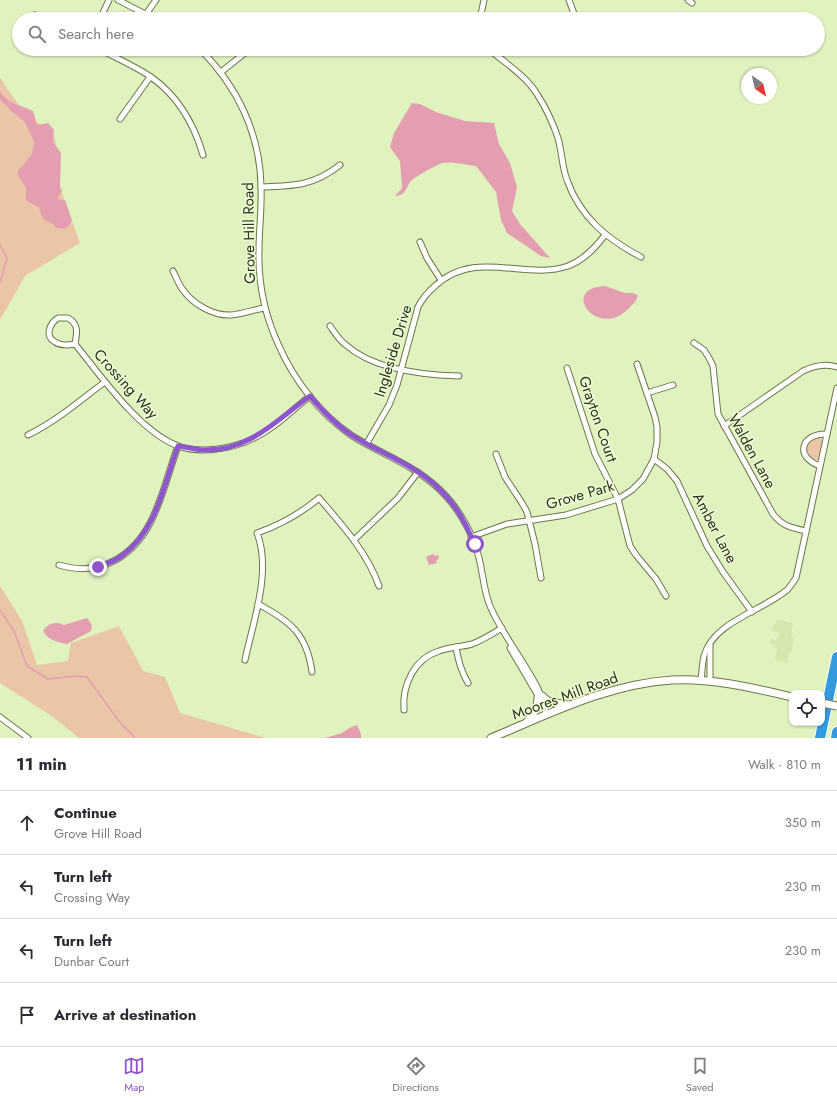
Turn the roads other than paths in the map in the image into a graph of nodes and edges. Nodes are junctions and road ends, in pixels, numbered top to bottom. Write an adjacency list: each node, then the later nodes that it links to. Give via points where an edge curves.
1 (109, 0): 6 (street)
2 (118, 0): 7 (street)
3 (156, 0): 8 (street)
4 (484, 0): 9 (street)
5 (569, 0): 10 (street)
6 (103, 12)
7 (142, 12)
8 (147, 12)
9 (481, 12)
10 (573, 12)
11 (112, 56): 16 (street)
12 (206, 56): 15 (street, Grove Hill Road)
13 (241, 56): 15 (street)
14 (497, 56): 21 (street, via 524,78 537,93 558,139 566,179 573,194 587,216)
15 (221, 72): 20 (street, Grove Hill Road, via 237,95 252,129)
16 (150, 77): 17 (street); 18 (street, via 163,87 183,110 198,138)
17 (120, 118)
18 (203, 155)
19 (340, 165): 20 (street, via 309,183)
20 (262, 187): 26 (street, Grove Hill Road, via 259,252)
21 (605, 235): 23 (street); 25 (street, Ingleside Drive, via 586,256 568,266 548,270 486,266 471,268)
22 (420, 242): 25 (street)
23 (641, 257)
24 (173, 271): 26 (street, via 182,290 207,310 231,315)
25 (440, 280): 33 (street, Ingleside Drive, via 418,307)
26 (264, 308): 39 (street, Grove Hill Road, via 281,351)
27 (330, 326): 33 (street, via 354,352 374,362)
28 (694, 343): 40 (street, Walden Lane, via 704,350 713,366 716,406)
29 (75, 344): 29 (street, Crossing Way, via 77,329 72,320 54,320 49,328 54,342 63,345); 35 (street, Crossing Way)
30 (637, 364): 38 (street, Grove Park)
31 (837, 367): 40 (street, via 824,365 803,371)
32 (567, 368): 49 (street, Grayton Court, via 595,454)
33 (402, 369): 34 (street, via 435,376); 43 (street, Ingleside Drive, via 389,405)
34 (459, 376)
35 (106, 382): 42 (street, via 63,415); 44 (street, Crossing Way, via 143,424)
36 (674, 385): 38 (street)
37 (837, 388): 41 (street)
38 (647, 393): 46 (street, Grove Park, via 657,427)
39 (310, 396): 43 (street, Grove Hill Road, via 339,425); 44 (street, Crossing Way, via 268,430 245,442 220,449 204,450)
40 (724, 426): 51 (street, Walden Lane, via 777,519 788,527)
41 (827, 434): 47 (street); 47 (street, via 810,438 804,448 807,458)
42 (28, 435)
43 (367, 443): 48 (street, Grove Hill Road)
44 (178, 446): 54 (street, via 154,515 145,534 135,546 114,561 98,567 77,569)
45 (496, 454): 50 (street, via 505,477)
46 (654, 459): 49 (street, Grove Park, via 643,479); 59 (street, Amber Lane, via 677,481 707,546)
47 (820, 466): 51 (street)
48 (418, 472): 52 (street, Grove Hill Road, via 445,495 464,521); 53 (street, via 393,503)
49 (618, 499): 50 (street, Grove Park, via 566,515); 57 (street, Grayton Court, via 630,546)
50 (530, 521): 52 (street, Grove Park, via 507,524); 55 (street)
51 (806, 531): 59 (street, via 796,578 788,590)
52 (471, 536): 60 (street, Grove Hill Road, via 488,601)
53 (354, 540): 56 (street); 58 (street, via 319,498 294,517 257,533 262,558)
54 (59, 565)
55 (541, 578)
56 (379, 586)
57 (666, 596)
58 (258, 604): 64 (street); 65 (street, via 283,618 298,633 308,651)
59 (752, 612): 61 (street, via 722,629)
60 (501, 629): 62 (street, via 477,642); 70 (street, Grove Hill Road)
61 (710, 644): 66 (street, via 704,655); 67 (street)
62 (456, 647): 68 (street, via 458,662); 74 (street, via 435,652 418,665 406,685)
63 (837, 657): 81 (highway)
64 (245, 660)
65 (312, 672)
66 (701, 681): 67 (street, Moores Mill Road); 72 (street, Moores Mill Road, via 643,683 616,689)
67 (710, 682): 69 (street, Moores Mill Road)
68 (468, 683)
69 (789, 696)
70 (541, 698): 72 (street, via 549,702); 75 (street, Grove Hill Road); 77 (street)
71 (825, 704): 73 (street, bridge)
72 (572, 705): 75 (street, Moores Mill Road)
73 (837, 706)
74 (404, 710)
75 (547, 715): 77 (street, Moores Mill Road)
76 (0, 717): 79 (street)
77 (526, 723): 80 (street, Moores Mill Road)
78 (837, 732): 82 (highway)
79 (28, 738)
80 (491, 738)
81 (820, 738)
82 (836, 738)

